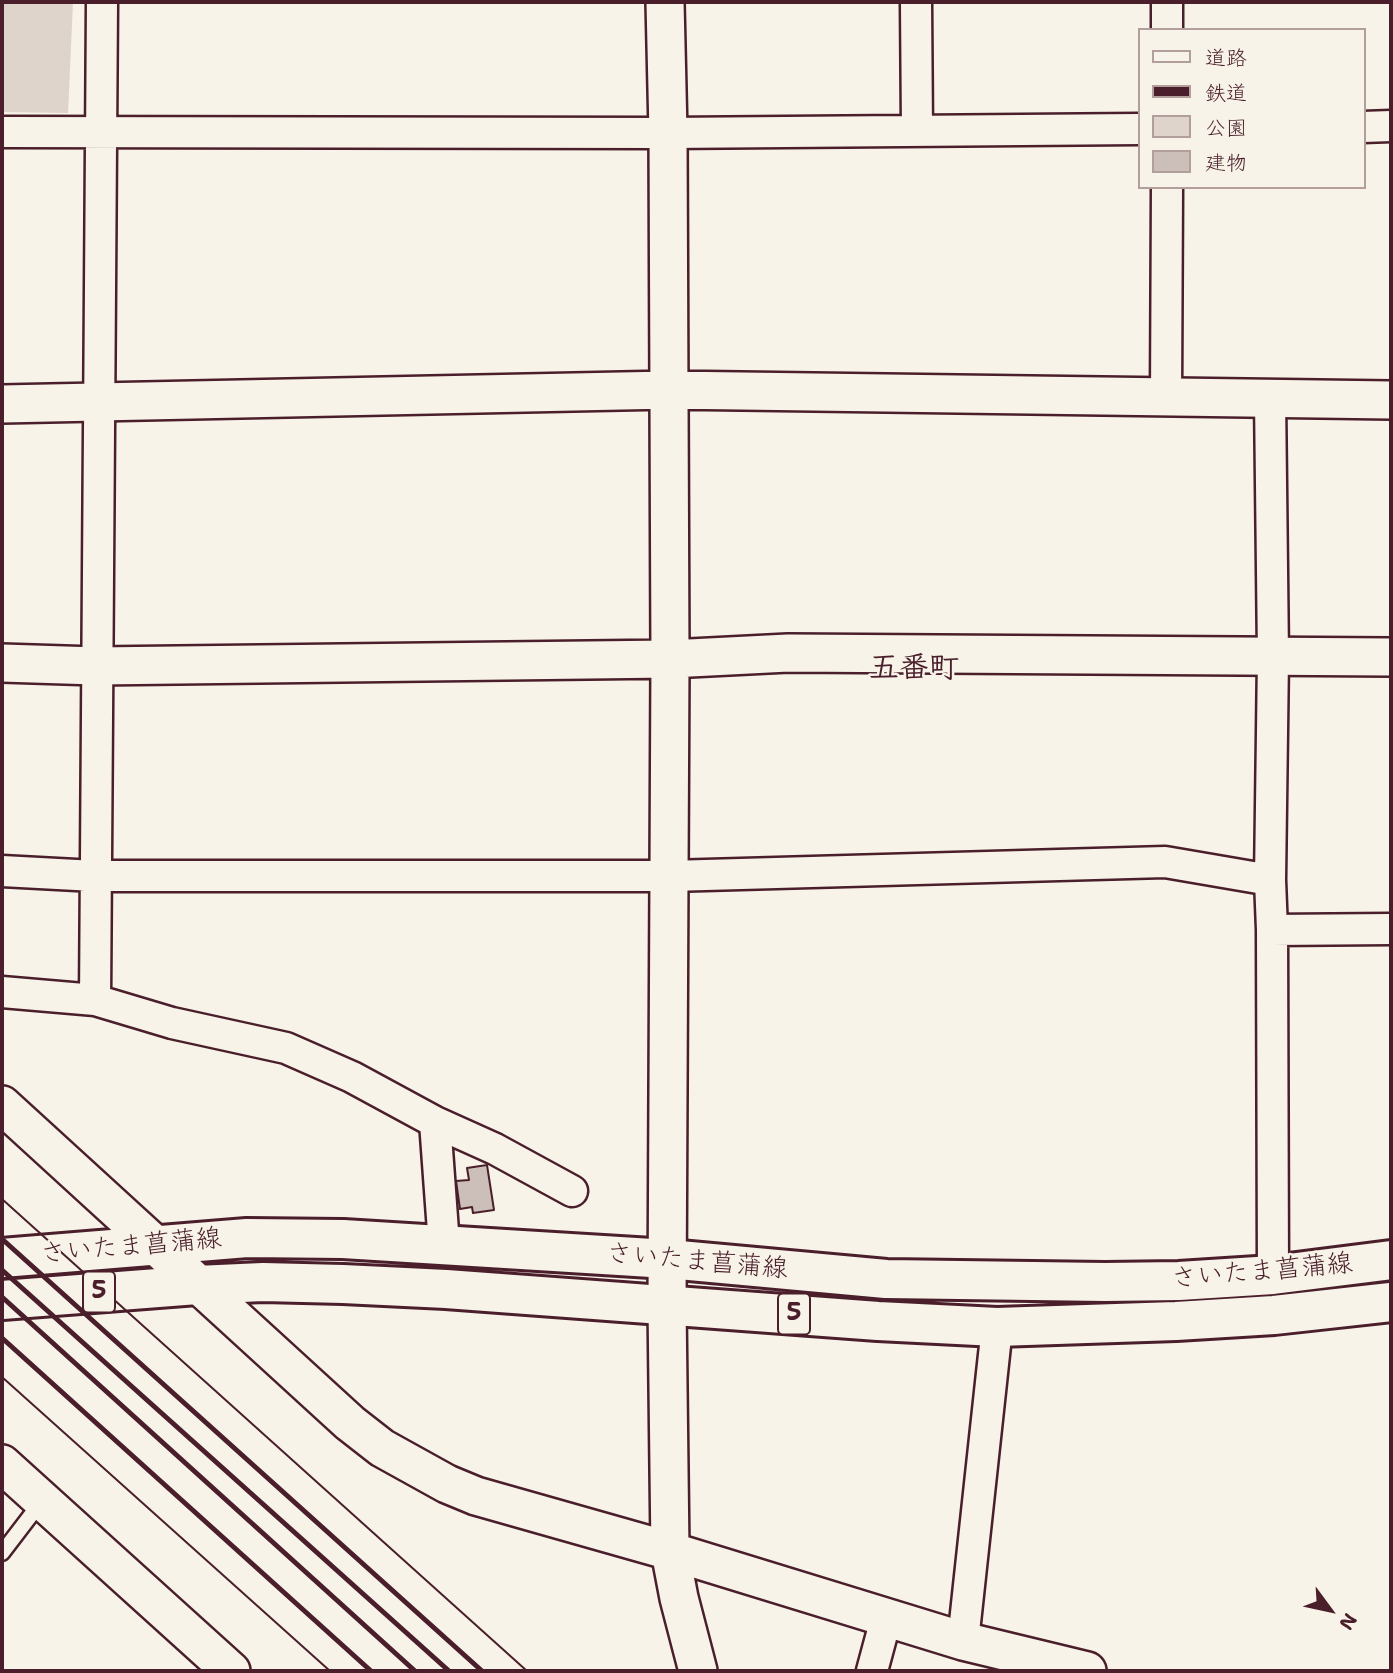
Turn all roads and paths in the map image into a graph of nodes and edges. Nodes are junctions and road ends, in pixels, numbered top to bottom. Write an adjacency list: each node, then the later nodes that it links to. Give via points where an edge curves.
1 (102, 2): 12 (street)
2 (665, 2): 11 (street)
3 (916, 2): 9 (street)
4 (1167, 2): 5 (street)
5 (1167, 28)
6 (1365, 127): 7 (street)
7 (1391, 127)
8 (1138, 129): 9 (street)
9 (917, 131): 11 (street)
10 (2, 132): 12 (street)
11 (668, 132): 12 (street); 14 (street)
12 (100, 134): 18 (street)
13 (1167, 189): 16 (street)
14 (669, 390): 16 (street); 18 (street); 22 (street)
15 (1270, 397): 16 (street); 17 (street); 20 (street)
16 (1166, 398)
17 (1391, 400)
18 (98, 403): 19 (street); 24 (street)
19 (2, 404)
20 (1273, 657): 21 (street); 22 (street, via 788,653); 28 (street)
21 (1391, 657)
22 (670, 659): 24 (street); 27 (street)
23 (2, 663): 24 (street)
24 (96, 666): 26 (street)
25 (2, 871): 26 (street)
26 (95, 876): 27 (street); 32 (street)
27 (670, 876): 28 (street, via 1165,862); 39 (street)
28 (1270, 880): 30 (street)
29 (1391, 929): 30 (street)
30 (1272, 930): 41 (street)
31 (2, 992): 32 (street)
32 (95, 1000): 34 (street, via 172,1023 286,1048)
33 (2, 1105): 36 (street)
34 (435, 1122): 35 (street); 37 (street)
35 (572, 1191)
36 (154, 1245): 37 (main road, さいたま菖蒲線 / 5, via 247,1238); 38 (main road, さいたま菖蒲線 / 5); 42 (street)
37 (444, 1245): 39 (main road, さいたま菖蒲線 / 5)
38 (2, 1258)
39 (668, 1259): 41 (main road, さいたま菖蒲線 / 5, via 886,1279 999,1282 1179,1281); 45 (street)
40 (1391, 1260): 41 (main road, さいたま菖蒲線 / 5)
41 (1273, 1275)
42 (197, 1285): 43 (main road, さいたま菖蒲線 / 5); 45 (main road, さいたま菖蒲線 / 5, via 343,1284); 49 (street, via 350,1423 415,1468 476,1496)
43 (2, 1300)
44 (1391, 1301): 46 (main road, さいたま菖蒲線 / 5, via 1274,1315)
45 (667, 1304): 46 (main road, さいたま菖蒲線 / 5); 49 (street)
46 (997, 1327): 52 (street)
47 (2, 1464): 48 (street)
48 (42, 1501): 50 (lane); 53 (street)
49 (670, 1551): 51 (street); 54 (street)
50 (2, 1553)
51 (886, 1619): 52 (street); 55 (street)
52 (963, 1641): 56 (street)
53 (231, 1671)
54 (698, 1671)
55 (872, 1671)
56 (1087, 1671)

